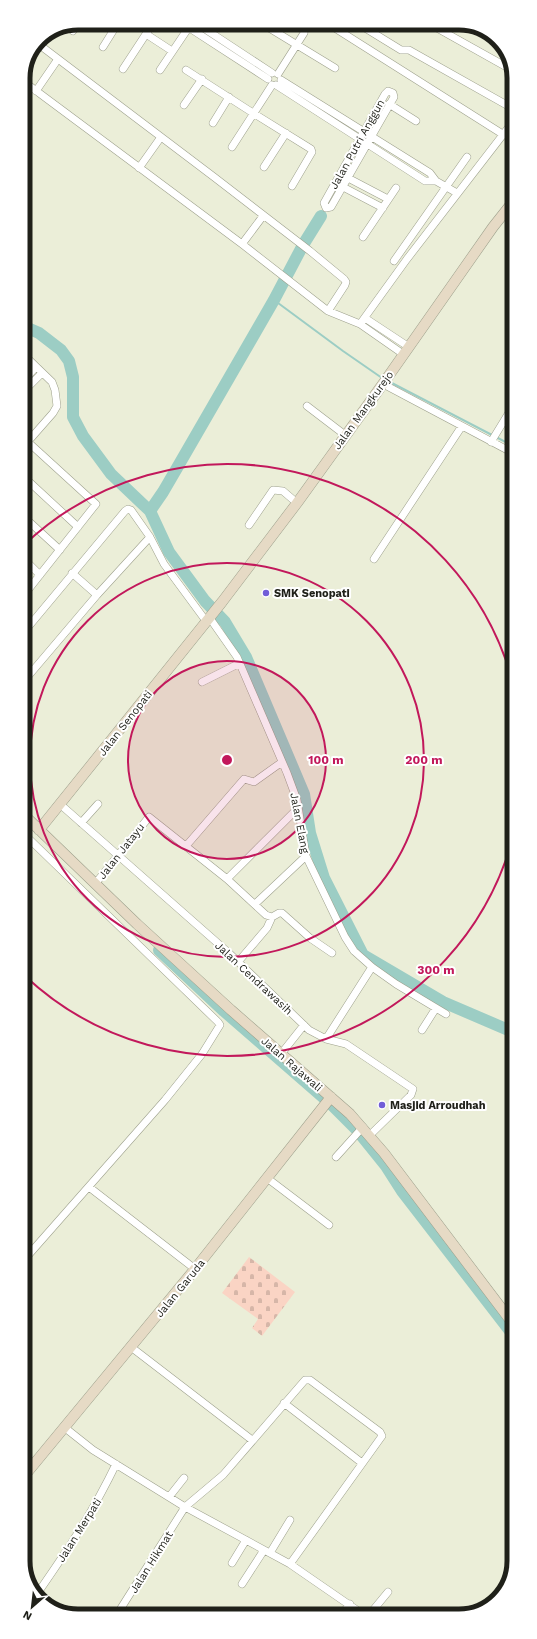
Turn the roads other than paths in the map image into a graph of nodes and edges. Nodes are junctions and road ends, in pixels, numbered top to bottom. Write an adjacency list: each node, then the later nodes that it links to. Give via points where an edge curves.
1 (114, 30): 14 (street)
2 (149, 30): 11 (street)
3 (187, 30): 15 (street)
4 (198, 30): 23 (street)
5 (206, 30): 23 (street)
6 (272, 30): 12 (street)
7 (338, 30): 35 (street)
8 (368, 30): 29 (street, via 401,50 409,50)
9 (441, 30): 17 (street)
10 (304, 33): 12 (street)
11 (146, 34): 15 (street); 18 (street)
12 (296, 45): 19 (street); 23 (street)
13 (42, 47): 16 (street)
14 (104, 47)
15 (172, 51): 20 (street)
16 (58, 59): 25 (street); 37 (street)
17 (505, 66)
18 (123, 68)
19 (334, 68)
20 (160, 70)
21 (186, 70): 22 (street)
22 (202, 79): 26 (street); 28 (street)
23 (275, 79): 30 (street); 36 (street)
24 (30, 86): 25 (street)
25 (36, 91): 43 (street)
26 (229, 97): 30 (street); 32 (street)
27 (389, 104): 31 (street); 36 (street, Jalan Putri Anggun, via 394,95 388,91); 38 (street, Jalan Putri Anggun)
28 (184, 105)
29 (507, 105)
30 (253, 113): 34 (street); 40 (street)
31 (416, 121)
32 (213, 123)
33 (507, 130): 35 (street)
34 (286, 133): 42 (street); 46 (street, via 312,150)
35 (504, 134): 50 (street)
36 (362, 136): 38 (street); 39 (street); 47 (street, Jalan Putri Anggun, via 324,203 325,207 332,207)
37 (160, 137): 43 (street); 54 (street)
38 (371, 137): 39 (street, Jalan Putri Anggun); 45 (street, via 430,173)
39 (367, 144): 44 (street, Jalan Putri Anggun); 45 (street, via 426,181)
40 (232, 147)
41 (467, 157): 48 (street)
42 (264, 167)
43 (139, 168): 56 (street)
44 (348, 178): 47 (street, Jalan Putri Anggun); 51 (street)
45 (436, 181): 48 (street)
46 (292, 186)
47 (343, 187): 52 (street)
48 (446, 187): 50 (street); 57 (street)
49 (396, 188): 51 (street)
50 (457, 193): 59 (street)
51 (388, 199): 52 (street)
52 (383, 208): 55 (street)
53 (507, 209): 61 (street, Jalan Mangkurejo)
54 (263, 216): 56 (street); 58 (street, via 346,282)
55 (363, 237)
56 (242, 244): 58 (street)
57 (394, 261)
58 (328, 311): 60 (street)
59 (365, 318): 60 (street); 61 (street)
60 (360, 324): 61 (street)
61 (406, 351): 66 (street, Jalan Mangkurejo)
62 (30, 359): 63 (street)
63 (36, 367): 64 (street); 65 (street)
64 (42, 373): 67 (street); 72 (street, via 53,384 56,408)
65 (30, 374)
66 (386, 380): 70 (street); 71 (street, Jalan Mangkurejo)
67 (30, 386)
68 (307, 406): 71 (street)
69 (507, 416): 73 (street)
70 (462, 426): 73 (street); 83 (street)
71 (345, 435): 77 (street, Jalan Mangkurejo)
72 (30, 439)
73 (493, 439): 75 (street)
74 (30, 447): 80 (street, via 96,504)
75 (507, 449)
76 (30, 483): 80 (street)
77 (297, 502): 79 (street, via 283,490 273,490); 89 (street, Jalan Mangkurejo)
78 (30, 522): 82 (street)
79 (249, 525)
80 (78, 527): 82 (street)
81 (150, 538): 85 (street, Jalan Elang, via 131,510 126,509); 88 (street); 89 (street, Jalan Elang, via 164,564)
82 (60, 550): 86 (street)
83 (374, 559)
84 (30, 565): 86 (street)
85 (72, 573): 88 (street); 90 (street)
86 (40, 575): 87 (street)
87 (30, 588)
88 (97, 595): 92 (street)
89 (209, 618): 91 (street, Jalan Elang, via 228,642); 96 (street, Jalan Senopati)
90 (30, 625)
91 (240, 663): 93 (street); 94 (street, Jalan Elang)
92 (30, 674)
93 (202, 682)
94 (282, 762): 97 (street, Jalan Elang); 102 (street, via 254,782 244,779)
95 (98, 804): 99 (street)
96 (61, 805): 99 (street, Jalan Cendrawasih); 100 (street, Jalan Senopati)
97 (298, 808): 104 (street, Jalan Elang); 105 (street)
98 (30, 821): 100 (street, Jalan Rajawali)
99 (81, 823): 103 (street, Jalan Cendrawasih)
100 (39, 830): 106 (street, Jalan Rajawali)
101 (30, 840): 122 (street, via 220,1025 202,1054 165,1100)
102 (186, 846): 103 (street, Jalan Jatayu, via 148,818); 105 (street)
103 (118, 856): 106 (street, Jalan Jatayu); 110 (street, Jalan Cendrawasih)
104 (306, 856): 107 (street); 111 (street, Jalan Elang, via 345,936 354,951)
105 (226, 879): 107 (street)
106 (95, 884): 117 (street, Jalan Rajawali)
107 (255, 904): 108 (street, via 266,915)
108 (272, 917): 109 (street, via 282,913 310,938); 110 (street, via 267,928)
109 (332, 953)
110 (238, 962): 114 (street, Jalan Cendrawasih)
111 (372, 967): 112 (street, Jalan Elang); 116 (street)
112 (436, 1008): 113 (street, Jalan Elang); 115 (street)
113 (446, 1014)
114 (304, 1025): 116 (street, Jalan Cendrawasih); 117 (street)
115 (422, 1030)
116 (326, 1039): 119 (street, Jalan Cendrawasih, via 349,1046 413,1091)
117 (281, 1054): 118 (street, Jalan Rajawali)
118 (327, 1102): 119 (street, Jalan Rajawali); 121 (street, Jalan Garuda)
119 (361, 1133): 120 (street); 126 (street, Jalan Rajawali)
120 (336, 1157)
121 (266, 1178): 123 (street); 125 (street, Jalan Garuda)
122 (89, 1186): 124 (street); 125 (street)
123 (330, 1225)
124 (30, 1253)
125 (195, 1269): 127 (street, Jalan Garuda)
126 (507, 1316)
127 (131, 1347): 129 (street, Jalan Garuda); 130 (street)
128 (284, 1403): 130 (street, Jalan Hikmat); 131 (street); 131 (street, Jalan Hikmat, via 305,1380 310,1380 380,1432 381,1437)
129 (64, 1427): 132 (street); 133 (street, Jalan Garuda)
130 (252, 1440): 136 (street, Jalan Hikmat, via 223,1475)
131 (362, 1463): 141 (street, Jalan Hikmat)
132 (116, 1464): 135 (street); 143 (street, Jalan Merpati, via 96,1506)
133 (30, 1469)
134 (184, 1478): 135 (street)
135 (169, 1497): 136 (street)
136 (185, 1507): 138 (street); 146 (street, Jalan Hikmat)
137 (290, 1520): 139 (street)
138 (246, 1540): 139 (street); 140 (street)
139 (267, 1552): 141 (street); 142 (street)
140 (232, 1563)
141 (290, 1564): 145 (street)
142 (242, 1584)
143 (42, 1587)
144 (388, 1592): 149 (street)
145 (350, 1604): 147 (street); 148 (street)
146 (120, 1609)
147 (346, 1609)
148 (356, 1609)
149 (374, 1609)

